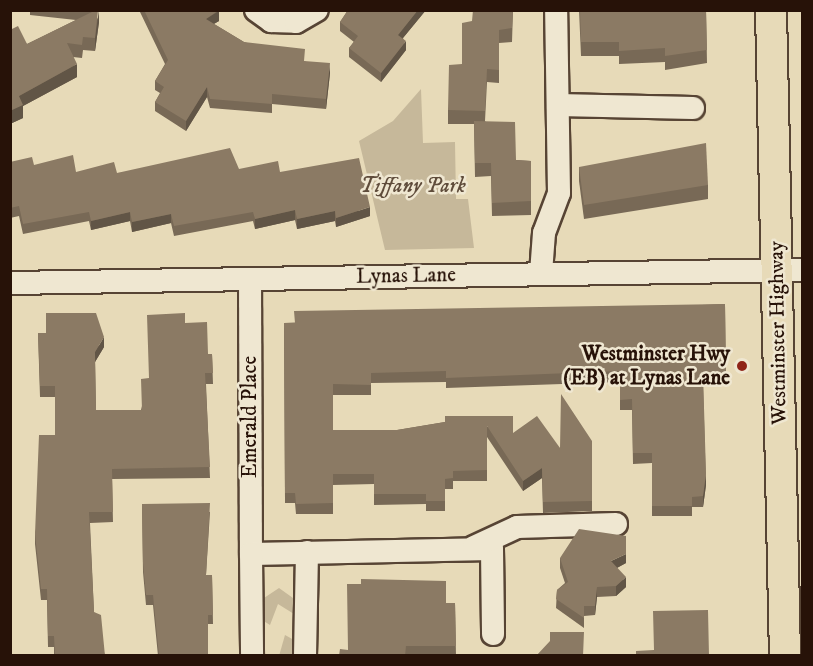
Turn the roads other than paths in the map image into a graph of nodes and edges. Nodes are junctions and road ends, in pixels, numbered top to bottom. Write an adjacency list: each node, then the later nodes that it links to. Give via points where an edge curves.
1 (256, 10): 2 (street, via 272,21 296,22)
2 (317, 10)
3 (556, 10): 5 (street)
4 (771, 10): 7 (main road, Westminster Highway)
5 (558, 105): 6 (street); 8 (street, via 559,193 544,233)
6 (693, 108)
7 (790, 270): 8 (street, Lynas Lane); 18 (main road, Westminster Highway)
8 (541, 273): 9 (street, Lynas Lane)
9 (250, 280): 10 (street, Lynas Lane); 14 (street, Emerald Place)
10 (10, 283)
11 (616, 524): 12 (street, via 517,527)
12 (474, 548): 13 (street); 15 (street, via 492,549)
13 (307, 552): 14 (street); 17 (street)
14 (251, 554): 16 (street, Emerald Place)
15 (493, 634)
16 (252, 656)
17 (305, 656)
18 (785, 656)

